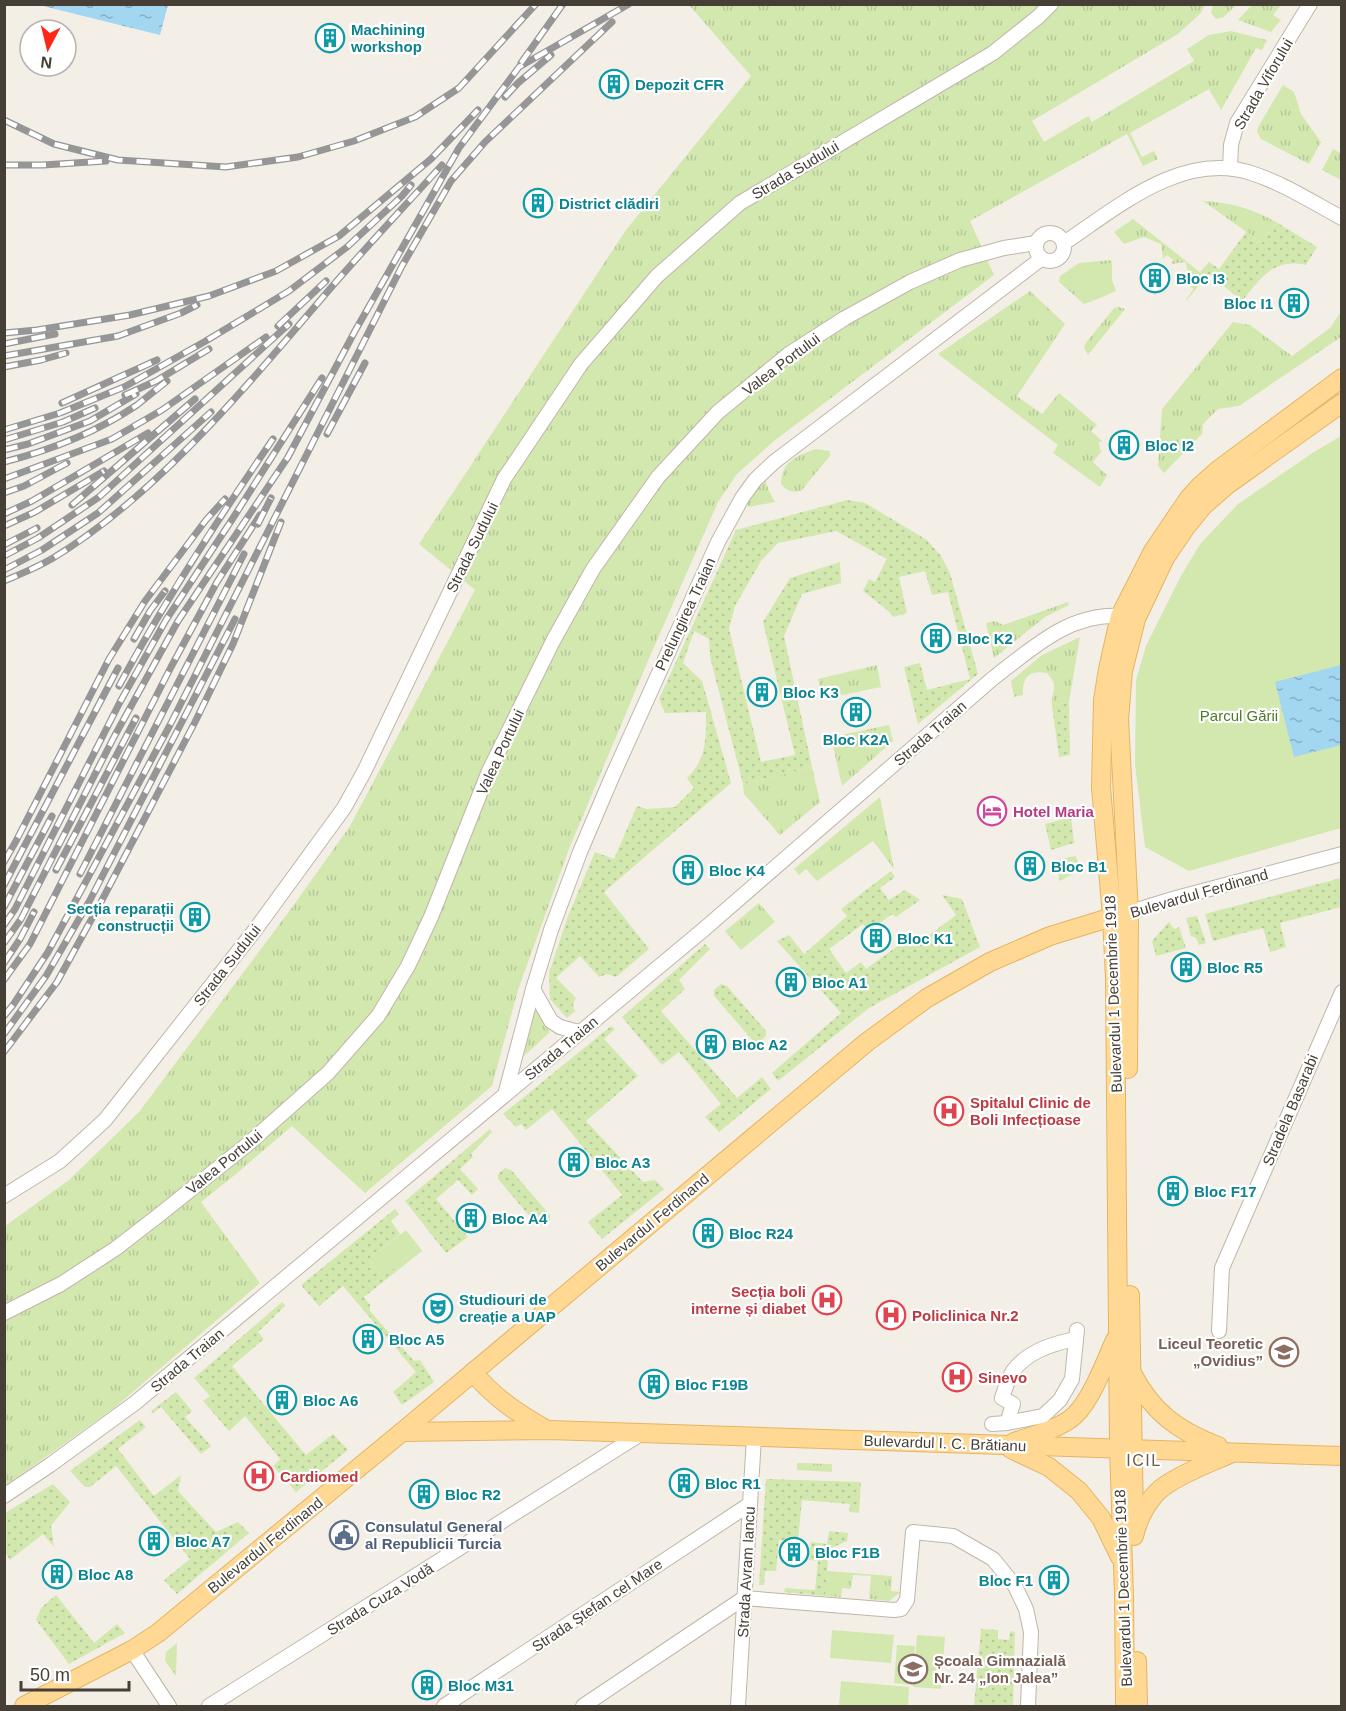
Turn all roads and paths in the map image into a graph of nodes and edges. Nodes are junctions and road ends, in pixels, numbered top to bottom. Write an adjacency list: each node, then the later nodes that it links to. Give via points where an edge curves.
1 (1051, 4): 17 (street, Strada Sudului, via 993,53 740,203 657,276 581,364 504,479 344,808 255,930 105,1120 60,1161)
2 (1310, 4): 3 (street, Strada Viforului, via 1237,123)
3 (1230, 168): 4 (street, via 1280,184); 6 (street, via 1196,170 1170,179 1135,196)
4 (1341, 218)
5 (1036, 243): 6 (street, via 1049,233 1059,236); 7 (street); 18 (street, Valea Portului, via 960,260 910,282 789,354 718,412 658,477 593,568 489,771 431,917 378,1016 328,1073 159,1215 61,1284)
6 (1064, 243): 7 (street, via 1064,252 1058,259)
7 (1041, 259): 13 (street, Prelungirea Traian, via 774,462 742,498 718,542 580,852)
8 (1341, 378): 10 (main road, Bulevardul 1 Decembrie 1918, via 1200,486 1153,551)
9 (1341, 403): 12 (main road, Bulevardul 1 Decembrie 1918, via 1203,506 1165,558 1136,619 1123,671 1119,719)
10 (1120, 616): 12 (main road, Bulevardul 1 Decembrie 1918, via 1103,700 1101,787); 15 (street, Strada Traian, via 1091,617 1040,642)
11 (1341, 854): 12 (street, Bulevardul Ferdinand)
12 (1121, 915): 20 (main road, Bulevardul 1 Decembrie 1918, via 1115,978); 21 (main road, Bulevardul 1 Decembrie 1918, via 1128,1015); 22 (main road, Bulevardul Ferdinand, via 1046,938 990,962 927,998 867,1042)
13 (533, 989): 15 (street, via 551,1021); 16 (street, Prelungirea Traian)
14 (1341, 992): 19 (street, Stradela Basarabi, via 1222,1268)
15 (579, 1032): 16 (street, Strada Traian)
16 (505, 1095): 33 (street, Strada Traian, via 135,1403)
17 (4, 1196)
18 (4, 1313)
19 (1219, 1331)
20 (1118, 1333): 29 (main road, via 1075,1416); 30 (main road, Bulevardul 1 Decembrie 1918)
21 (1131, 1371): 30 (main road, Bulevardul 1 Decembrie 1918); 31 (main road, via 1149,1402 1166,1419 1196,1438)
22 (473, 1372): 25 (main road, Bulevardul I. C. Brătianu, via 515,1412); 26 (main road, Bulevardul Ferdinand)
23 (1006, 1423): 23 (street, via 1043,1416 1060,1400 1072,1379 1076,1334 1040,1350 1014,1370 1002,1398 1013,1404); 24 (street)
24 (992, 1424)
25 (549, 1430): 26 (main road, Bulevardul I. C. Brătianu); 27 (main road, Bulevardul I. C. Brătianu)
26 (402, 1432): 38 (main road, Bulevardul Ferdinand, via 158,1633)
27 (642, 1433): 28 (main road, Bulevardul I. C. Brătianu); 41 (street, Strada Cuza Vodă)
28 (754, 1437): 29 (main road, Bulevardul I. C. Brătianu); 34 (street, Strada Avram Iancu)
29 (1004, 1445): 30 (main road, Bulevardul I. C. Brătianu); 36 (main road, via 1049,1467 1079,1491 1101,1518)
30 (1125, 1448): 31 (main road, Bulevardul I. C. Brătianu); 35 (main road, Bulevardul 1 Decembrie 1918); 36 (main road, Bulevardul 1 Decembrie 1918)
31 (1234, 1452): 32 (main road, Bulevardul I. C. Brătianu); 35 (main road, via 1165,1485 1137,1523)
32 (1341, 1456)
33 (4, 1496)
34 (750, 1504): 37 (street, Strada Avram Iancu); 42 (street, Strada Ștefan cel Mare)
35 (1134, 1536): 47 (main road, Bulevardul 1 Decembrie 1918)
36 (1123, 1564): 46 (main road, Bulevardul 1 Decembrie 1918)
37 (744, 1598): 43 (street); 44 (street, Strada Avram Iancu); 45 (street, via 901,1609 907,1600 913,1532 953,1536 993,1559 1015,1586 1026,1609 1031,1632)
38 (132, 1650): 39 (main road, Bulevardul Ferdinand); 40 (street)
39 (24, 1707)
40 (169, 1707)
41 (209, 1707)
42 (444, 1707)
43 (583, 1707)
44 (738, 1707)
45 (1028, 1707)
46 (1125, 1707)
47 (1138, 1707)

